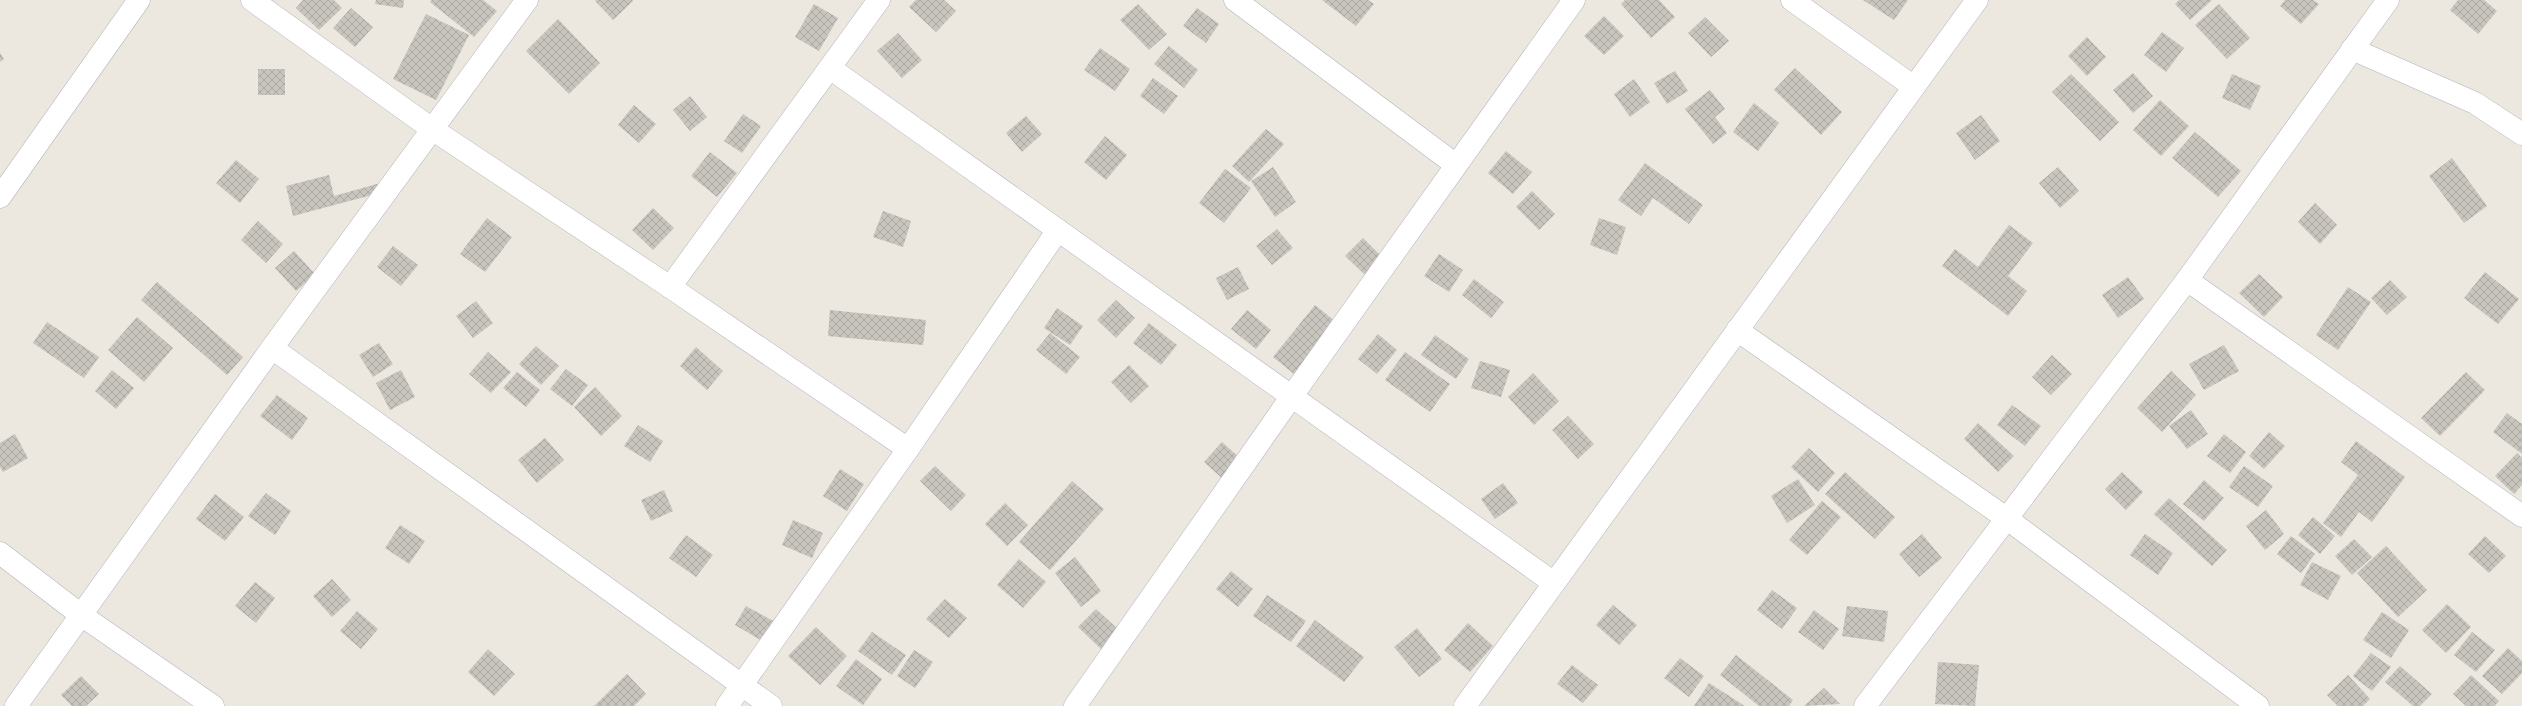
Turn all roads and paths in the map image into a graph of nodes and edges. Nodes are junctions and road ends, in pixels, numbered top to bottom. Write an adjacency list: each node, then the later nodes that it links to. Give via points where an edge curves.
1 (139, 0): 16 (street)
2 (252, 0): 13 (street)
3 (527, 0): 13 (street)
4 (879, 0): 11 (street)
5 (1235, 0): 15 (street)
6 (1574, 0): 15 (street)
7 (1792, 0): 12 (street)
8 (1977, 0): 12 (street)
9 (2388, 0): 10 (street)
10 (2352, 49): 14 (street, via 2475,103); 19 (street)
11 (830, 68): 18 (street); 20 (street)
12 (1914, 87): 21 (street)
13 (432, 129): 20 (street); 22 (street)
14 (2522, 134)
15 (1456, 165): 23 (street)
16 (7, 171): 17 (street)
17 (0, 198)
18 (1058, 230): 23 (street); 24 (street)
19 (2187, 280): 25 (street); 26 (street)
20 (670, 287): 24 (street)
21 (1737, 330): 26 (street); 28 (street)
22 (272, 348): 29 (street); 30 (street)
23 (1292, 396): 28 (street); 35 (street)
24 (908, 449): 30 (street)
25 (2522, 516)
26 (2006, 518): 37 (street); 38 (street)
27 (0, 553): 29 (street)
28 (1554, 583): 36 (street)
29 (81, 615): 31 (street); 32 (street)
30 (743, 685): 33 (street); 34 (street)
31 (16, 706)
32 (213, 706)
33 (727, 706)
34 (771, 706)
35 (1075, 706)
36 (1465, 706)
37 (1865, 706)
38 (2258, 706)

